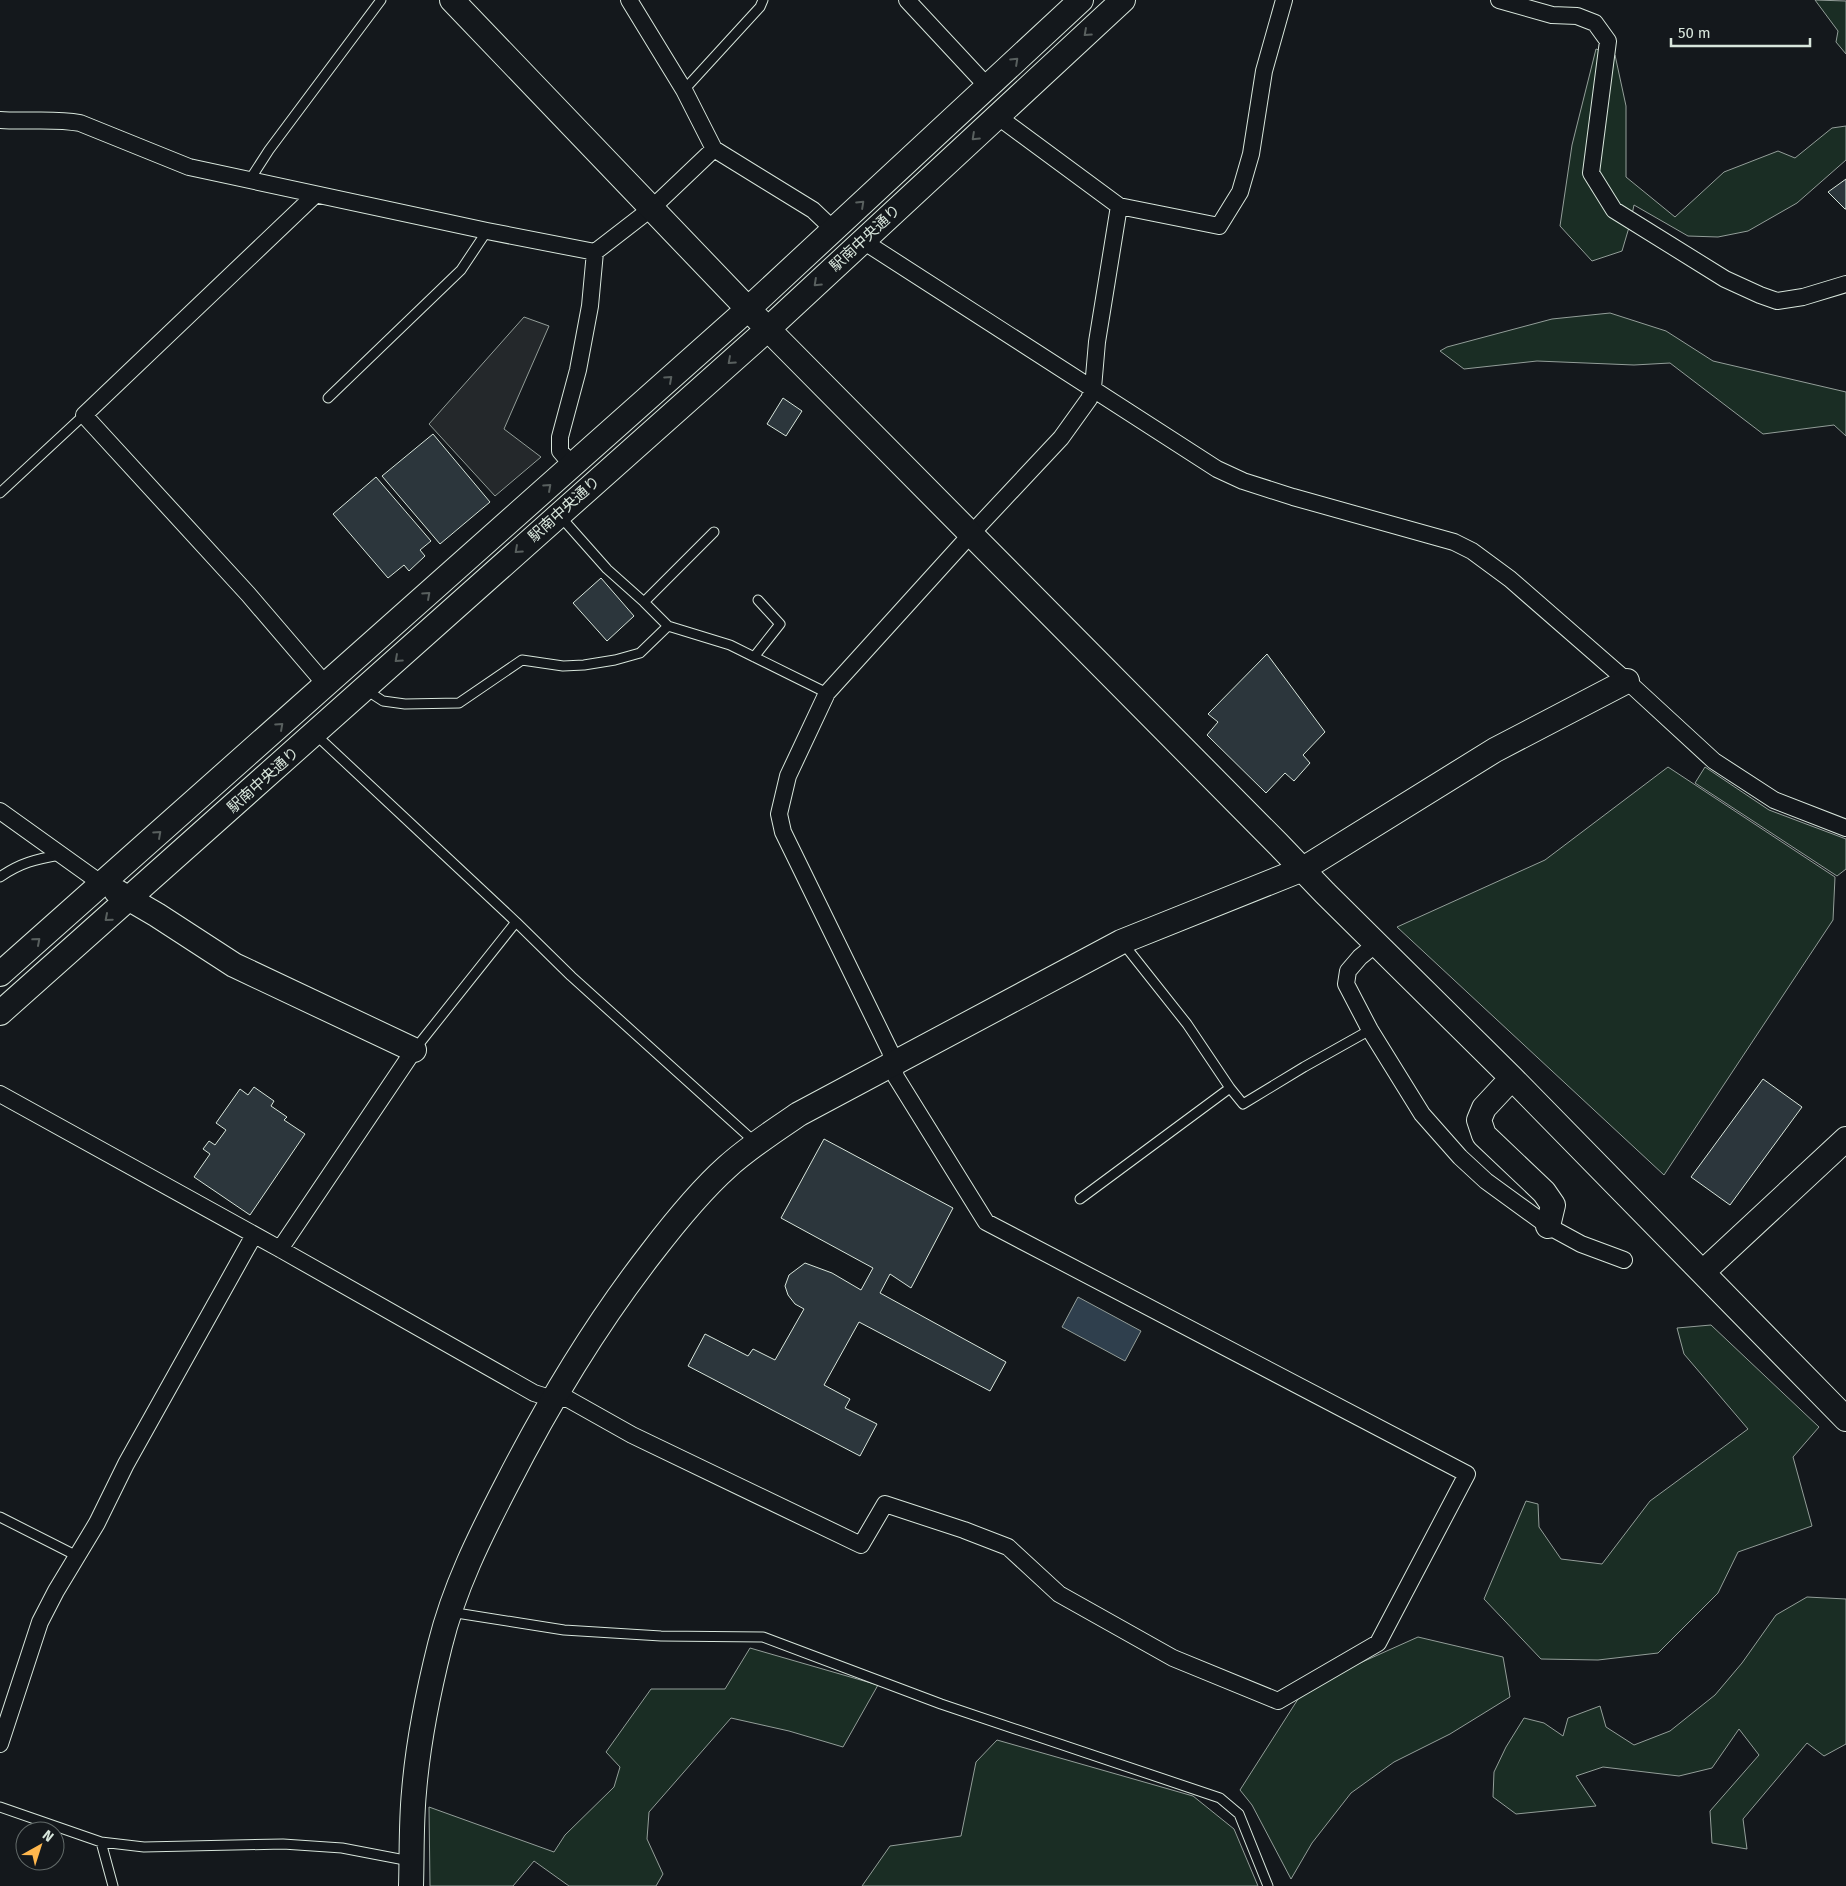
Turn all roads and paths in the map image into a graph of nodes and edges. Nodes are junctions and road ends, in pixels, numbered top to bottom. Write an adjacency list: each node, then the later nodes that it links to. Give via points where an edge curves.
1 (381, 0): 15 (lane)
2 (452, 0): 18 (street)
3 (629, 0): 11 (street)
4 (763, 0): 11 (lane)
5 (907, 0): 10 (street)
6 (1082, 0): 10 (street, 駅南中央通り, one-way to 6)
7 (1124, 0): 12 (street, 駅南中央通り, one-way to 12)
8 (1284, 0): 17 (street, via 1264,71 1240,192 1219,226)
9 (1499, 0): 23 (street, via 1552,14 1577,16 1595,23 1608,42 1591,173 1614,210 1725,278 1777,301)
10 (988, 86): 19 (street, 駅南中央通り, one-way to 10)
11 (684, 90): 14 (street)
12 (997, 116): 17 (street); 21 (street, 駅南中央通り, one-way to 21)
13 (0, 120): 15 (street, via 80,123 189,167)
14 (714, 149): 18 (street); 19 (street, via 814,210)
15 (248, 181): 16 (street)
16 (315, 195): 20 (street); 28 (street)
17 (1119, 206): 26 (street)
18 (652, 208): 22 (street); 24 (street)
19 (833, 229): 24 (street, 駅南中央通り)
20 (487, 231): 22 (street); 27 (lane, via 461,270)
21 (863, 241): 25 (street, 駅南中央通り, one-way to 25); 26 (street)
22 (595, 252): 29 (street, via 590,306 578,370 560,437 560,451)
23 (1846, 284)
24 (748, 308): 25 (street); 29 (street, 駅南中央通り, one-way to 24)
25 (768, 328): 31 (street, 駅南中央通り, one-way to 31); 33 (street)
26 (1092, 388): 33 (street, via 1089,399 1061,438); 38 (street, via 1217,469 1243,481 1454,542 1472,551 1510,579)
27 (328, 398)
28 (84, 415): 30 (lane); 39 (street, via 248,594)
29 (572, 465): 39 (street, 駅南中央通り, one-way to 29)
30 (0, 493)
31 (558, 514): 35 (lane, via 607,569); 40 (street, 駅南中央通り, one-way to 40)
32 (714, 532): 35 (lane)
33 (972, 533): 41 (street); 48 (street)
34 (758, 600): 37 (lane, via 780,624)
35 (644, 602): 36 (lane)
36 (668, 626): 37 (lane, via 730,645); 40 (lane, via 640,653 615,660 563,666 522,660 459,703 383,701)
37 (754, 657): 41 (lane)
38 (1627, 681): 44 (street, via 1714,761 1774,800); 48 (street, via 1495,750)
39 (326, 685): 50 (street, 駅南中央通り, one-way to 39)
40 (364, 689): 42 (street, 駅南中央通り)
41 (827, 693): 59 (street, via 788,776 779,814 783,832 890,1051)
42 (315, 734): 51 (street, 駅南中央通り); 52 (lane)
43 (0, 811): 45 (street)
44 (1846, 828)
45 (60, 855): 47 (lane, via 32,860); 50 (street)
46 (0, 867): 47 (lane)
47 (10, 870): 49 (lane)
48 (1303, 870): 53 (street); 54 (street)
49 (0, 877)
50 (102, 884): 51 (street); 55 (street, 駅南中央通り, one-way to 50)
51 (130, 898): 56 (street, 駅南中央通り, one-way to 56); 58 (street, via 234,965)
52 (516, 922): 58 (lane); 64 (lane)
53 (1121, 942): 59 (street); 61 (lane, via 1187,1024)
54 (1376, 944): 57 (street, via 1348,971 1346,984); 60 (street)
55 (0, 974)
56 (0, 1014)
57 (1370, 1030): 61 (lane, via 1243,1104); 66 (street, via 1422,1114 1460,1157 1486,1181)
58 (414, 1050): 68 (street)
59 (892, 1064): 64 (street, via 799,1114); 71 (street, via 896,1077 986,1222 1466,1474 1378,1643 1278,1701 1173,1658 1059,1594 1008,1547 885,1504 861,1545 632,1435 568,1399)
60 (1512, 1078): 66 (street, via 1484,1108 1479,1120 1484,1135 1544,1192 1553,1206); 70 (street)
61 (1230, 1088): 65 (lane)
62 (0, 1094): 67 (street)
63 (1846, 1139): 70 (street)
64 (756, 1144): 71 (street, via 702,1191 665,1235 608,1312)
65 (1080, 1199)
66 (1548, 1226): 69 (street, via 1581,1244)
67 (254, 1234): 68 (street); 74 (street)
68 (280, 1249): 71 (street, via 534,1393)
69 (1624, 1260)
70 (1703, 1272): 72 (street)
71 (553, 1399): 75 (street, via 472,1551)
72 (1846, 1419)
73 (0, 1517): 74 (lane)
74 (77, 1556): 76 (street, via 40,1622)
75 (450, 1612): 79 (street, via 419,1746); 82 (lane, via 564,1630 661,1636 763,1637 941,1704 1220,1798 1239,1814)
76 (0, 1744)
77 (0, 1807): 78 (lane)
78 (101, 1842): 79 (lane, via 144,1847 283,1844 342,1848); 80 (lane)
79 (412, 1861): 81 (street)
80 (113, 1886)
81 (411, 1886)
82 (1268, 1886)

